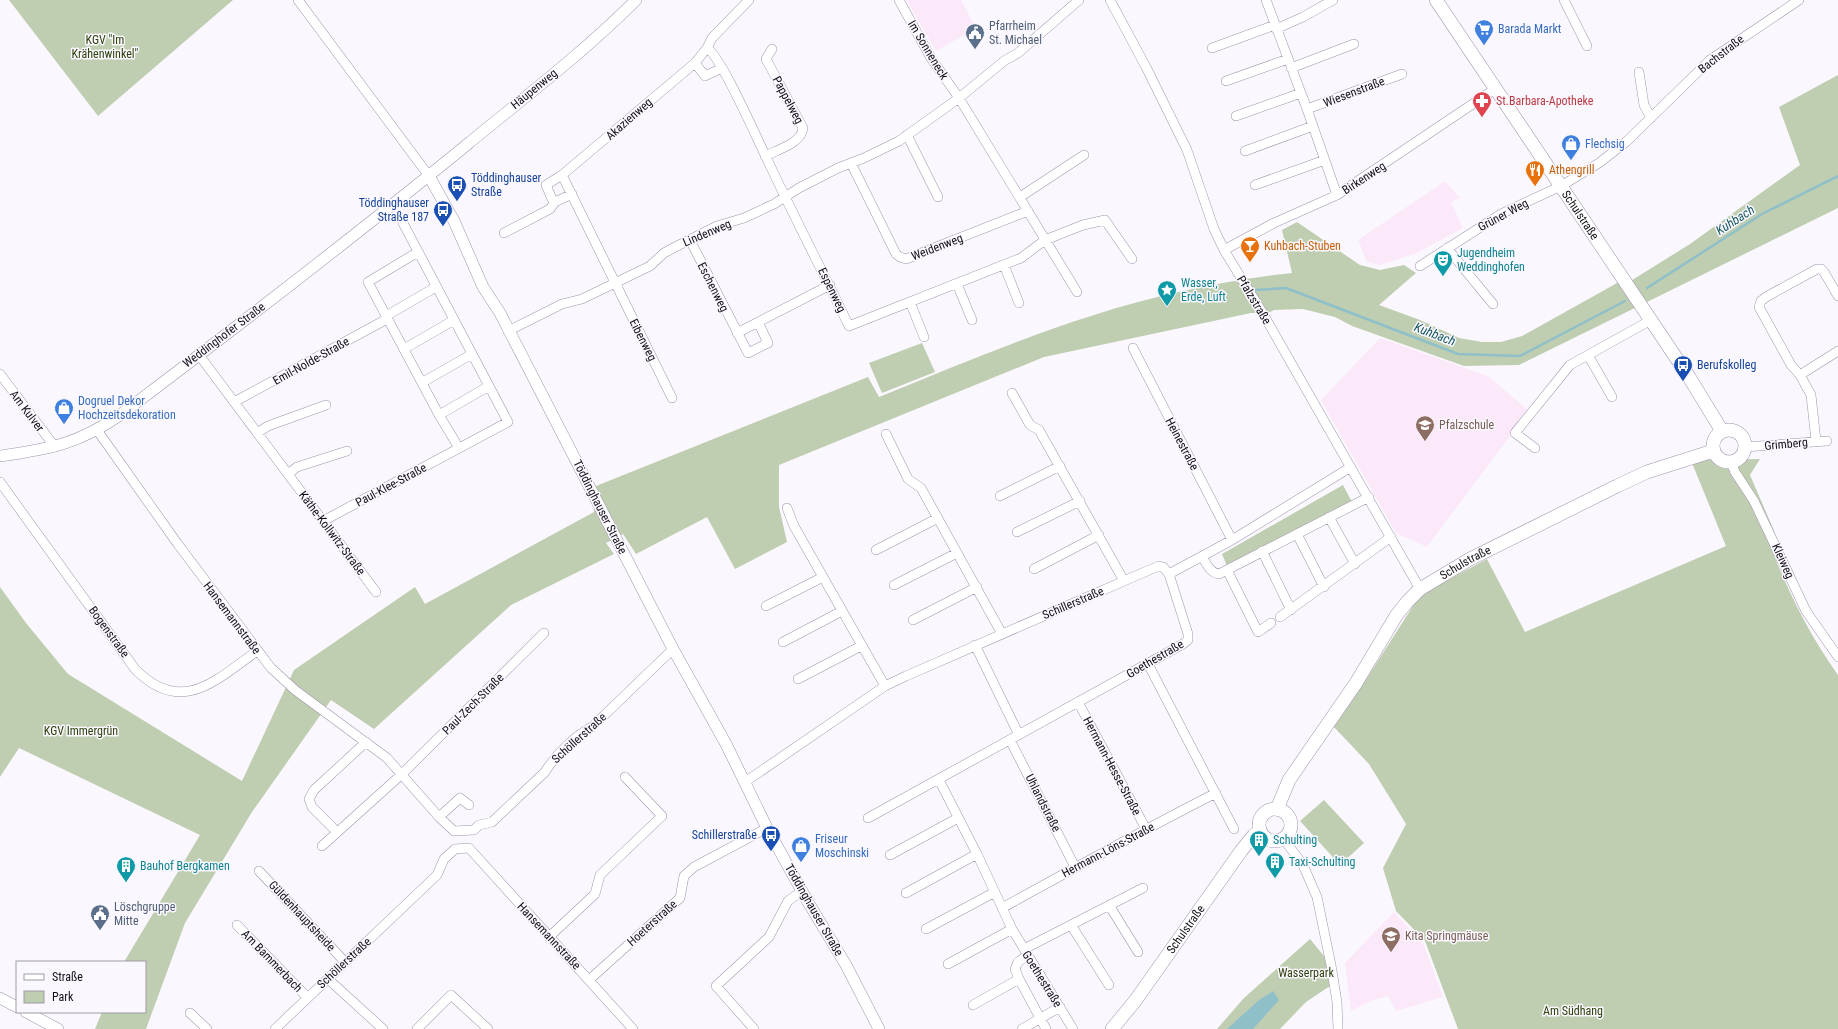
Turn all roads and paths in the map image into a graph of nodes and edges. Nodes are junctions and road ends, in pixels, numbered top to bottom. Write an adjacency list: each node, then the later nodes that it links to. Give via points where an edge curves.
1 (298, 0): 38 (street, Töddinghauser Straße)
2 (636, 0): 38 (street, Häupenweg, via 581,50)
3 (748, 0): 15 (street, Akazienweg, via 712,38)
4 (899, 0): 26 (street, Im Sonneneck, via 931,58)
5 (1078, 0): 26 (street, Lindenweg, via 1030,44 1004,61)
6 (1110, 0): 53 (street, Pfalzstraße, via 1187,150 1214,229)
7 (1266, 0): 12 (street, Wiesenstraße)
8 (1334, 0): 12 (street, via 1303,17)
9 (1436, 0): 24 (main road, Schulstraße)
10 (1564, 0): 14 (street)
11 (1798, 0): 29 (street, Bachstraße, via 1720,53)
12 (1275, 27): 16 (street); 19 (street, Wiesenstraße)
13 (1354, 44): 19 (street)
14 (1587, 46)
15 (707, 48): 18 (street, Akazienweg); 20 (street, via 715,55)
16 (1212, 48)
17 (772, 49): 34 (street, Pappelweg, via 766,59 803,128 803,134)
18 (695, 63): 20 (street, via 706,76); 37 (street, Akazienweg)
19 (1289, 63): 23 (street); 25 (street, Wiesenstraße)
20 (722, 68): 34 (street)
21 (1639, 72): 29 (street, via 1644,105)
22 (1402, 74): 27 (street, Wiesenstraße)
23 (1226, 81)
24 (1495, 89): 40 (main road, Schulstraße); 42 (street, Birkenweg)
25 (1301, 93): 27 (street, Wiesenstraße); 28 (street)
26 (959, 98): 31 (street, Lindenweg); 45 (street)
27 (1307, 109): 30 (street, Wiesenstraße)
28 (1236, 116)
29 (1651, 118): 40 (street, Bachstraße, via 1600,163)
30 (1313, 126): 32 (street); 35 (street, Wiesenstraße)
31 (907, 135): 36 (street, Lindenweg); 44 (street)
32 (1245, 151)
33 (1084, 155): 45 (street)
34 (765, 156): 43 (street)
35 (1325, 160): 39 (street); 42 (street, Wiesenstraße)
36 (851, 163): 43 (street, Lindenweg); 47 (street, Weidenweg, via 900,258 906,259)
37 (562, 175): 41 (street); 46 (street, Akazienweg, via 546,185)
38 (429, 176): 72 (street, Töddinghauser Straße, via 454,221 483,287); 79 (street, Weddinghofer Straße)
39 (1255, 185)
40 (1561, 186): 52 (street, Grüner Weg, via 1501,214); 70 (main road, Schulstraße)
41 (572, 194): 46 (street); 58 (street)
42 (1337, 195): 53 (street, Birkenweg, via 1274,223)
43 (785, 196): 50 (street, Lindenweg, via 744,218 717,226); 60 (street, Espenweg)
44 (938, 197)
45 (1020, 197): 47 (street)
46 (555, 202): 49 (street, via 550,210)
47 (1028, 211): 51 (street)
48 (403, 223): 54 (street)
49 (504, 232)
50 (690, 240): 58 (street, Lindenweg, via 664,253 650,266); 73 (street, Eschenweg)
51 (1045, 240): 55 (street, Espenweg, via 1083,225 1105,220); 56 (street, Espenweg, via 1021,258); 62 (street)
52 (1447, 248): 57 (street, Grüner Weg); 66 (street)
53 (1224, 250): 106 (street, Pfalzstraße)
54 (418, 252): 61 (street); 67 (street, via 368,282)
55 (1132, 259)
56 (1004, 265): 59 (street, Espenweg); 65 (street)
57 (1420, 266)
58 (615, 283): 72 (street, Lindenweg, via 582,299 562,304); 87 (street, Eibenweg)
59 (957, 284): 64 (street, Espenweg); 69 (street)
60 (830, 285): 64 (street, Espenweg, via 849,326); 71 (street)
61 (436, 287): 67 (street, Emil-Nolde-Straße); 68 (street)
62 (1077, 292)
63 (1838, 296): 82 (street, via 1824,272 1817,269 1761,301 1759,308 1762,314 1790,365)
64 (910, 302): 74 (street)
65 (1019, 303)
66 (1493, 304)
67 (386, 318): 76 (street); 88 (street, Emil-Nolde-Straße)
68 (454, 320): 76 (street); 78 (street)
69 (972, 320)
70 (1651, 320): 80 (street); 92 (main road, Schulstraße)
71 (758, 322): 73 (street); 73 (street, Eschenweg, via 768,343 748,354)
72 (508, 331): 147 (street, Töddinghauser Straße)
73 (737, 333)
74 (924, 337)
75 (1133, 348): 120 (street, Heinestraße)
76 (404, 349): 83 (street)
77 (1838, 352): 82 (street)
78 (472, 354): 83 (street); 84 (street)
79 (199, 355): 88 (street, Käthe-Kollwitz-Straße); 91 (street, Weddinghofer Straße)
80 (1588, 355): 86 (street); 100 (street, via 1570,365 1516,433)
81 (0, 374): 97 (street, Am Kulver)
82 (1800, 375): 96 (street, via 1811,395)
83 (422, 382): 90 (street)
84 (489, 386): 90 (street); 99 (street, Paul-Klee-Straße, via 508,422)
85 (1012, 393): 105 (street, via 1030,424 1039,430)
86 (1612, 397)
87 (672, 398)
88 (234, 402): 93 (street, Käthe-Kollwitz-Straße)
89 (326, 404): 93 (street, via 268,426)
90 (440, 415): 99 (street)
91 (97, 430): 97 (street, Weddinghofer Straße); 148 (street, Hansemannstraße)
92 (1722, 431): 98 (main road, via 1737,432 1744,439); 102 (main road, via 1713,441)
93 (257, 433): 107 (street, Käthe-Kollwitz-Straße)
94 (886, 434): 114 (street, via 908,479 921,488)
95 (1827, 440): 96 (street, Grimberg)
96 (1816, 441): 98 (street, Grimberg)
97 (55, 447): 103 (street, Weddinghofer Straße)
98 (1745, 447): 104 (main road, via 1740,458)
99 (459, 448): 115 (street, Paul-Klee-Straße)
100 (1535, 448)
101 (347, 451): 107 (street, via 297,467)
102 (1713, 451): 104 (main road, via 1718,459 1727,463); 134 (main road, Schulstraße, via 1647,472 1612,488 1470,559)
103 (0, 456)
104 (1732, 462): 149 (street, Kleiweg, via 1735,472 1754,501 1806,611)
105 (1060, 466): 109 (street); 111 (street)
106 (1351, 467): 110 (street, Pfalzstraße); 120 (street)
107 (288, 474): 115 (street, Käthe-Kollwitz-Straße)
108 (0, 482): 148 (street, Bogenstraße, via 135,669 147,681 159,688 173,691 188,692 200,689)
109 (1000, 496)
110 (1369, 497): 113 (street); 119 (street, Pfalzstraße)
111 (1080, 501): 116 (street); 118 (street)
112 (786, 508): 129 (street)
113 (1329, 517): 117 (street); 125 (street)
114 (938, 518): 121 (street); 123 (street)
115 (323, 521): 135 (street, Käthe-Kollwitz-Straße)
116 (1018, 532)
117 (1297, 534): 122 (street); 133 (street)
118 (1099, 535): 126 (street); 130 (street)
119 (1392, 538): 125 (street); 134 (street, Pfalzstraße)
120 (1232, 540): 124 (street)
121 (876, 550)
122 (1262, 551): 127 (street); 137 (street)
123 (957, 553): 131 (street); 132 (street)
124 (1202, 557): 127 (street, via 1214,573 1219,574); 128 (street)
125 (1355, 564): 133 (street)
126 (1034, 569)
127 (1227, 570): 141 (street, via 1258,632)
128 (1169, 574): 130 (street, Schillerstraße, via 1166,569 1159,566); 150 (street, Goethestraße, via 1188,640)
129 (823, 577): 136 (street); 138 (street)
130 (1124, 581): 143 (street, Schillerstraße)
131 (894, 585)
132 (977, 587): 140 (street); 143 (street)
133 (1324, 587): 137 (street)
134 (1420, 589): 163 (main road, Schulstraße, via 1396,616 1356,682 1297,770)
135 (376, 592)
136 (766, 606)
137 (1291, 610): 139 (street)
138 (842, 612): 144 (street); 146 (street)
139 (1280, 618)
140 (913, 620)
141 (1271, 623)
142 (544, 633): 157 (street, Paul-Zech-Straße)
143 (1002, 634): 145 (street, Schillerstraße)
144 (783, 642)
145 (975, 645): 152 (street, Schillerstraße); 154 (street)
146 (861, 646): 151 (street); 152 (street)
147 (673, 649): 160 (street, Töddinghauser Straße, via 726,744); 171 (street, Schöllerstraße, via 592,727 582,732 550,763 545,772 492,822 479,825 474,830)
148 (257, 651): 156 (street, Hansemannstraße, via 295,690)
149 (1838, 657)
150 (1148, 664): 153 (street, Goethestraße); 161 (street)
151 (798, 679)
152 (885, 686): 160 (street, Schillerstraße)
153 (1078, 702): 154 (street, Goethestraße); 169 (street, Hermann-Hesse-Straße)
154 (1019, 735): 155 (street, Goethestraße)
155 (1010, 740): 159 (street, Goethestraße); 178 (street, Uhlandstraße)
156 (366, 742): 157 (street, Hansemannstraße); 167 (street, via 314,790 309,799 312,807)
157 (402, 774): 164 (street, Hansemannstraße); 174 (street)
158 (625, 776): 190 (street, via 662,816 600,875 595,894)
159 (939, 780): 165 (street, Goethestraße); 166 (street, Goethestraße)
160 (744, 782): 168 (street, Töddinghauser Straße)
161 (1216, 793): 169 (street, Hermann-Löns-Straße); 170 (street)
162 (469, 805): 164 (street, via 460,798)
163 (1282, 812): 172 (main road, via 1268,811 1264,814 1260,822); 173 (main road, via 1291,825)
164 (439, 817): 171 (street, Hansemannstraße, via 454,831)
165 (868, 818)
166 (958, 818): 176 (street, Goethestraße); 177 (street)
167 (332, 828)
168 (768, 828): 181 (street, Töddinghauser Straße); 197 (street, Hoeterstraße, via 694,867 684,876 680,898)
169 (1146, 829): 178 (street, Hermann-Löns-Straße)
170 (1234, 829)
171 (462, 831)
172 (1260, 831): 173 (main road, via 1268,839 1276,841); 219 (main road, Schulstraße, via 1241,851 1135,1001)
173 (1283, 838): 220 (street, via 1303,865 1317,897 1337,1002)
174 (322, 846)
175 (462, 849): 190 (street, Hansemannstraße, via 469,848); 193 (street, Schöllerstraße, via 455,849 444,859 437,875)
176 (977, 854): 182 (street, Goethestraße); 183 (street)
177 (890, 855)
178 (1075, 866): 185 (street, Hermann-Löns-Straße)
179 (259, 871): 193 (street, Güldenhauptsheide)
180 (1143, 888): 184 (street)
181 (802, 891): 214 (street, via 788,901 768,937 716,986); 215 (street, Töddinghauser Straße, via 846,965)
182 (995, 892): 185 (street, Goethestraße); 188 (street)
183 (906, 893)
184 (1109, 905): 187 (street); 192 (street)
185 (1002, 908): 189 (street, Goethestraße)
186 (237, 925): 199 (street, Am Bammerbach)
187 (1071, 925): 191 (street); 198 (street)
188 (926, 929)
189 (1012, 929): 191 (street, Goethestraße); 194 (street)
190 (549, 937): 197 (street, Hansemannstraße)
191 (1026, 952): 196 (street, via 1015,969); 203 (street, Goethestraße)
192 (1138, 952)
193 (345, 962): 195 (street, Schöllerstraße)
194 (948, 964)
195 (328, 979): 199 (street, Schöllerstraße); 210 (street)
196 (1019, 979): 201 (street); 206 (street)
197 (589, 980): 213 (street, Hansemannstraße)
198 (1109, 985)
199 (307, 997): 209 (street, Schöllerstraße)
200 (0, 998): 202 (street)
201 (973, 1005)
202 (16, 1006)
203 (1060, 1007): 206 (street); 218 (street, Goethestraße)
204 (28, 1013): 207 (street)
205 (190, 1013): 208 (street)
206 (1040, 1019): 216 (street); 217 (street)
207 (58, 1029)
208 (207, 1029)
209 (275, 1029)
210 (383, 1029)
211 (417, 1029): 212 (street, via 451,995)
212 (488, 1029)
213 (633, 1029)
214 (754, 1029)
215 (879, 1029)
216 (1022, 1029)
217 (1046, 1029)
218 (1073, 1029)
219 (1112, 1029)
220 (1338, 1029)

